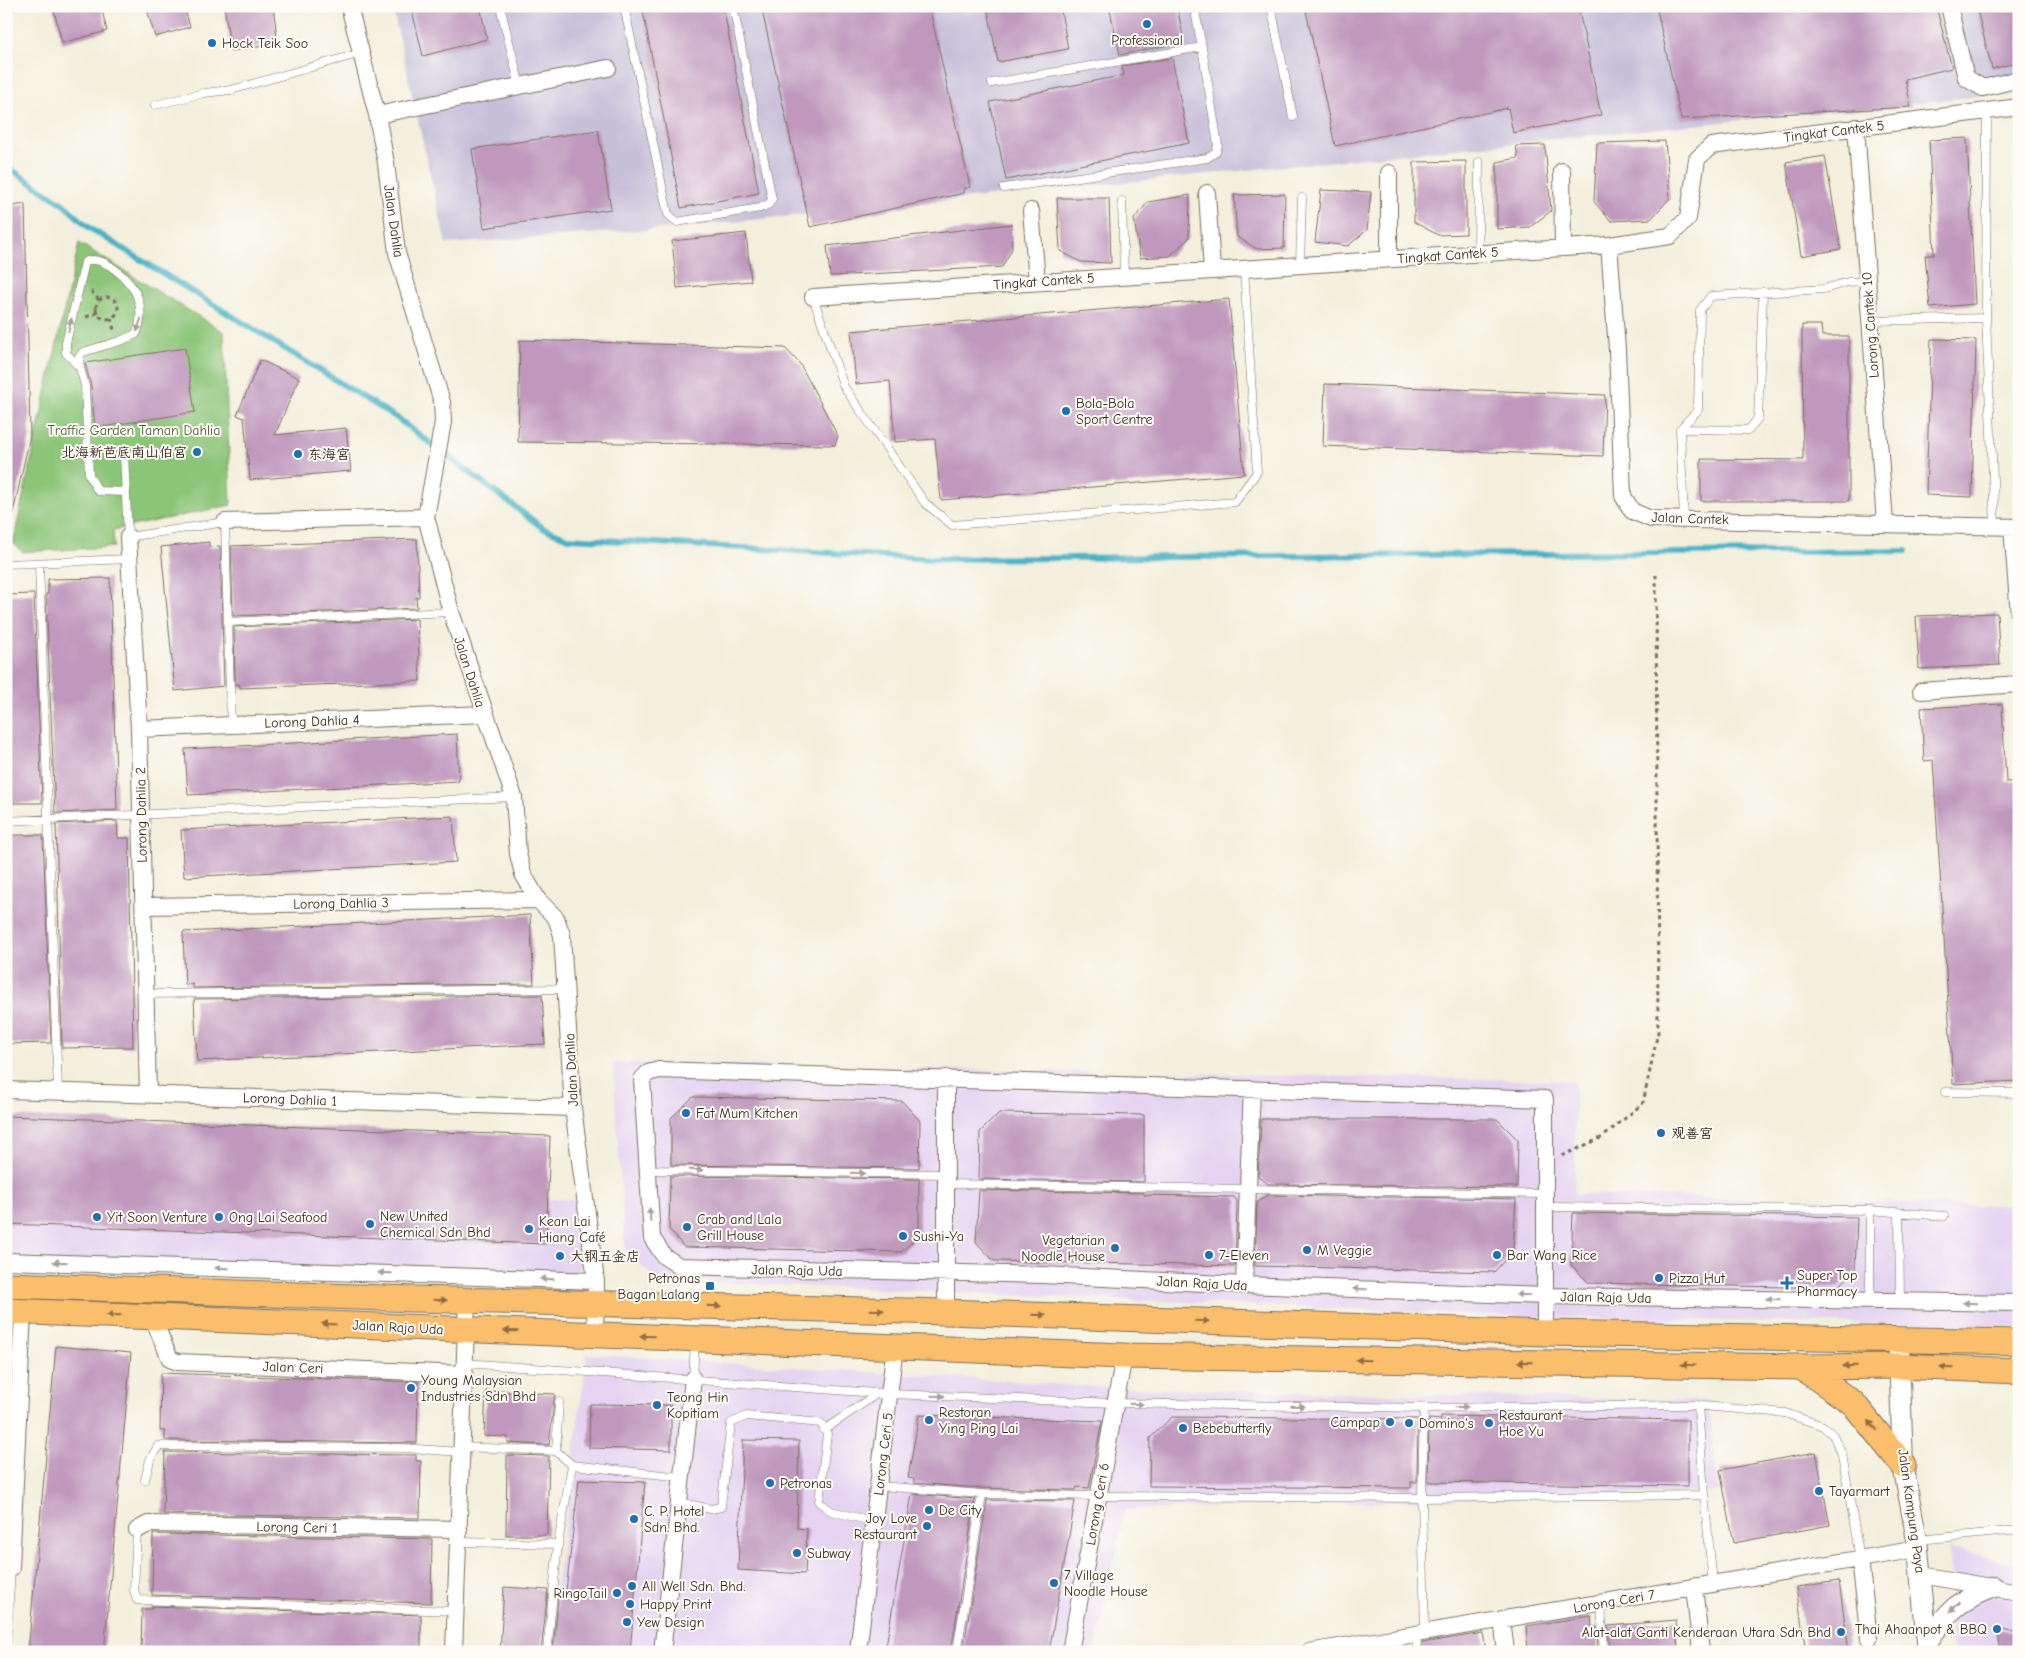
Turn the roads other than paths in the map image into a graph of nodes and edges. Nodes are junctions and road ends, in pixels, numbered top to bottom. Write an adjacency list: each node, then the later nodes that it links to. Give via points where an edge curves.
1 (349, 6): 9 (street, Jalan Dahlia)
2 (500, 6): 13 (lane)
3 (624, 6): 4 (lane, via 668,214 677,222 760,208 772,199)
4 (733, 6)
5 (1194, 6): 8 (lane)
6 (1271, 6): 18 (lane)
7 (1949, 6): 11 (street, via 1966,78 1983,88)
8 (1202, 47): 12 (lane); 23 (lane, via 1218,145 1216,152 1207,158)
9 (361, 53): 14 (lane, via 231,90); 17 (street, Jalan Dahlia)
10 (608, 68): 13 (street)
11 (2019, 79)
12 (992, 83)
13 (520, 86): 17 (street)
14 (155, 105)
15 (2019, 107): 16 (street, Tingkat Cantek 5)
16 (1987, 112): 19 (street, Tingkat Cantek 5); 40 (lane)
17 (377, 115): 46 (street, Jalan Dahlia, via 397,253 442,402 444,422)
18 (1294, 117)
19 (1856, 128): 28 (street, Tingkat Cantek 5, via 1711,146 1697,159 1688,218 1670,236); 37 (street, Lorong Cantek 10)
20 (1479, 162): 30 (lane)
21 (1562, 171): 29 (street)
22 (1389, 173): 31 (street)
23 (1004, 188)
24 (1207, 193): 34 (street)
25 (1302, 198): 32 (lane)
26 (1122, 202): 35 (lane)
27 (1031, 211): 36 (street)
28 (1609, 245): 29 (street, Tingkat Cantek 5); 47 (street, Jalan Cantek, via 1623,496 1632,511 1651,519)
29 (1563, 248): 30 (street, Tingkat Cantek 5)
30 (1478, 253): 31 (street, Tingkat Cantek 5)
31 (1389, 259): 32 (street, Tingkat Cantek 5)
32 (1300, 264): 33 (street, Tingkat Cantek 5)
33 (1244, 268): 34 (street, Tingkat Cantek 5); 39 (lane, via 1257,472 1235,502 952,525 925,503 844,387)
34 (1212, 270): 35 (street, Tingkat Cantek 5)
35 (1124, 276): 36 (street, Tingkat Cantek 5)
36 (1037, 281): 39 (street, Tingkat Cantek 5)
37 (1866, 281): 38 (lane, via 1824,288); 41 (street, Lorong Cantek 10)
38 (1763, 292): 43 (lane, via 1711,296 1700,310 1698,410); 43 (lane, via 1758,418 1749,430)
39 (813, 297)
40 (1986, 318): 41 (lane); 50 (lane)
41 (1870, 321): 49 (street, Lorong Cantek 10)
42 (80, 368): 42 (lane, one-way to 42, via 66,353 66,343 85,262 91,259 120,274 136,293 141,317 136,334 83,352 79,357); 45 (lane, via 85,386 89,475 98,491)
43 (1680, 429): 47 (lane)
44 (124, 455): 45 (lane)
45 (126, 492): 52 (lane)
46 (426, 517): 48 (street); 56 (street, Jalan Dahlia)
47 (1684, 518): 49 (street, Jalan Cantek)
48 (225, 522): 52 (lane); 58 (lane)
49 (1884, 523): 50 (street, Jalan Cantek)
50 (1995, 526): 51 (street, Jalan Cantek)
51 (2015, 527): 57 (street)
52 (128, 537): 53 (street, Lorong Dahlia 2)
53 (130, 559): 54 (lane); 63 (street, Lorong Dahlia 2)
54 (39, 563): 55 (lane); 66 (lane)
55 (6, 564)
56 (451, 612): 58 (lane); 61 (street, Jalan Dahlia)
57 (2019, 615)
58 (228, 622): 62 (lane)
59 (2019, 684): 60 (street)
60 (1921, 691)
61 (484, 714): 62 (street, Lorong Dahlia 4); 64 (street, Jalan Dahlia)
62 (231, 725): 63 (street, Lorong Dahlia 4)
63 (139, 729): 65 (street, Lorong Dahlia 2)
64 (514, 797): 65 (lane); 68 (street, Jalan Dahlia, via 518,854 523,874)
65 (141, 815): 66 (lane); 69 (street, Lorong Dahlia 2)
66 (48, 819): 67 (lane); 75 (lane)
67 (6, 821)
68 (538, 900): 69 (street, Lorong Dahlia 3); 70 (street, Jalan Dahlia, via 556,918 562,935)
69 (144, 906): 71 (street, Lorong Dahlia 2)
70 (567, 989): 71 (lane); 79 (street, Jalan Dahlia)
71 (146, 994): 78 (street, Lorong Dahlia 2)
72 (946, 1078): 73 (street, Jalan Raja Uda); 80 (street, Jalan Raja Uda, via 659,1070 648,1073 642,1079); 81 (street)
73 (1252, 1089): 82 (street); 83 (street, Jalan Raja Uda, via 1545,1099)
74 (6, 1090): 75 (street, Lorong Dahlia 1)
75 (58, 1092): 78 (street, Lorong Dahlia 1)
76 (1945, 1092): 77 (lane)
77 (2019, 1093)
78 (148, 1094): 79 (street, Lorong Dahlia 1)
79 (573, 1108): 91 (street, Jalan Dahlia)
80 (647, 1170): 81 (lane, one-way to 81); 88 (street, Jalan Raja Uda, one-way to 80, via 679,1266 664,1256 652,1238)
81 (946, 1179): 82 (lane); 88 (street)
82 (1249, 1189): 83 (lane); 90 (street)
83 (1545, 1201): 84 (lane); 92 (street)
84 (1870, 1210): 85 (lane); 94 (lane)
85 (1899, 1214): 86 (lane); 95 (lane)
86 (1944, 1216)
87 (6, 1261): 91 (street, one-way to 87)
88 (946, 1273): 90 (street, Jalan Raja Uda); 98 (street)
89 (6, 1285): 93 (main road, Jalan Raja Uda, one-way to 93)
90 (1244, 1285): 92 (street, Jalan Raja Uda, one-way to 90)
91 (596, 1292): 93 (main road, Jalan Raja Uda); 98 (main road, Jalan Raja Uda, one-way to 98); 102 (street, Jalan Dahlia)
92 (1545, 1296): 94 (street, Jalan Raja Uda, one-way to 92); 101 (street)
93 (467, 1300): 100 (street)
94 (1870, 1301): 95 (street, Jalan Raja Uda)
95 (1900, 1302): 96 (street, Jalan Raja Uda, one-way to 95)
96 (2019, 1304)
97 (14, 1311): 99 (main road, Jalan Raja Uda, one-way to 97); 107 (street)
98 (946, 1312): 101 (main road, Jalan Raja Uda, one-way to 101)
99 (152, 1316): 100 (main road, Jalan Raja Uda, one-way to 99); 111 (street, Jalan Ceri, via 170,1359 178,1362)
100 (465, 1330): 102 (main road, Jalan Raja Uda, one-way to 100); 111 (street)
101 (1546, 1333): 104 (main road, Jalan Raja Uda)
102 (595, 1334): 103 (main road, Jalan Raja Uda, one-way to 102)
103 (696, 1338): 106 (main road, Jalan Raja Uda); 113 (lane)
104 (1898, 1339): 105 (main road, Jalan Raja Uda); 109 (street, Jalan Kampung Paya)
105 (2019, 1342)
106 (895, 1346): 108 (main road, Jalan Raja Uda); 114 (street, Lorong Ceri 5)
107 (13, 1356): 121 (street)
108 (1124, 1356): 110 (main road, Jalan Raja Uda, one-way to 108); 116 (street, Lorong Ceri 6)
109 (1899, 1366): 110 (main road, Jalan Raja Uda, one-way to 110); 112 (main road, Jalan Raja Uda, one-way to 109); 124 (street, Jalan Kampung Paya)
110 (1801, 1367): 124 (main road, one-way to 110, via 1853,1403)
111 (463, 1369): 113 (lane); 120 (street)
112 (2019, 1371)
113 (693, 1379): 114 (lane); 125 (street)
114 (884, 1393): 116 (lane, one-way to 116); 119 (lane); 127 (street, Lorong Ceri 5)
115 (559, 1402): 122 (lane)
116 (1115, 1403): 118 (lane, one-way to 118); 130 (street, Lorong Ceri 6)
117 (1698, 1405): 118 (lane, one-way to 117); 129 (lane); 140 (lane, via 1785,1413 1822,1426 1833,1435 1842,1454)
118 (1424, 1408): 131 (lane)
119 (824, 1430): 132 (lane, via 821,1422 747,1416 731,1423 721,1507 711,1509); 133 (lane, via 827,1434 819,1502 831,1511)
120 (461, 1449): 122 (lane); 126 (lane, via 158,1446); 137 (street)
121 (11, 1451): 136 (street)
122 (556, 1451): 123 (lane)
123 (572, 1465): 125 (lane); 138 (lane)
124 (1903, 1465): 139 (street, Jalan Kampung Paya)
125 (680, 1477): 132 (street)
126 (145, 1480)
127 (879, 1486): 128 (lane); 133 (street, Lorong Ceri 5)
128 (982, 1494): 130 (lane); 159 (lane)
129 (1704, 1495): 131 (lane); 143 (lane)
130 (1098, 1496): 131 (lane); 160 (street, Lorong Ceri 6)
131 (1422, 1498): 150 (lane)
132 (678, 1502): 157 (street)
133 (875, 1522): 158 (street, Lorong Ceri 5)
134 (137, 1530): 137 (street, Lorong Ceri 1, via 148,1524); 148 (lane, via 134,1590 137,1600)
135 (2019, 1530): 139 (lane)
136 (9, 1534): 141 (street)
137 (459, 1536): 138 (lane); 148 (street)
138 (558, 1544): 156 (lane)
139 (1918, 1545): 140 (street, Lorong Ceri 7); 142 (street, Jalan Kampung Paya)
140 (1860, 1559): 143 (street, Lorong Ceri 7); 151 (street)
141 (9, 1568): 154 (lane)
142 (1921, 1575): 145 (street); 152 (street, Jalan Kampung Paya)
143 (1713, 1583): 144 (street, Lorong Ceri 7)
144 (1694, 1586): 147 (street, Lorong Ceri 7); 164 (street)
145 (1994, 1587): 146 (street); 152 (street, one-way to 152, via 1963,1600 1947,1614)
146 (2019, 1592)
147 (1601, 1603): 149 (street, Lorong Ceri 7); 163 (lane)
148 (455, 1611): 155 (street)
149 (1502, 1619): 150 (street, Lorong Ceri 7); 162 (street)
150 (1420, 1633): 153 (street, Lorong Ceri 7); 161 (lane)
151 (1868, 1640)
152 (1928, 1647)
153 (1315, 1651)
154 (6, 1652)
155 (454, 1652)
156 (547, 1652)
157 (662, 1652)
158 (858, 1652)
159 (957, 1652)
160 (1070, 1652)
161 (1418, 1652)
162 (1506, 1652)
163 (1604, 1652)
164 (1701, 1652)

